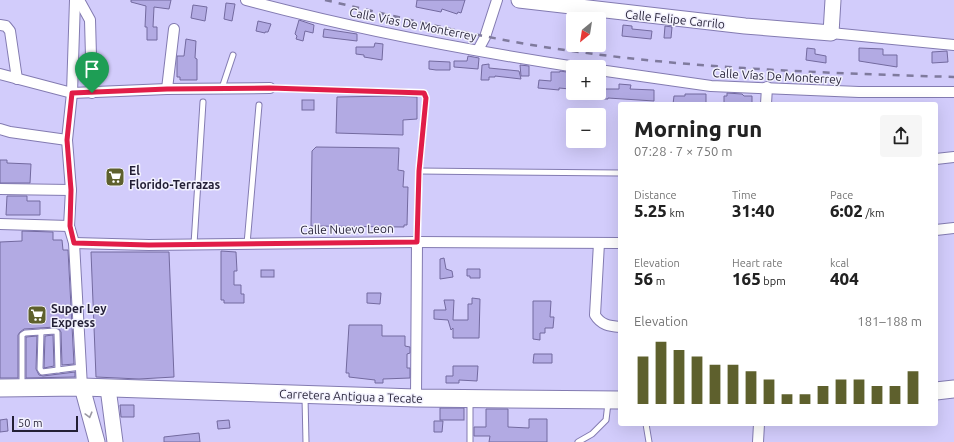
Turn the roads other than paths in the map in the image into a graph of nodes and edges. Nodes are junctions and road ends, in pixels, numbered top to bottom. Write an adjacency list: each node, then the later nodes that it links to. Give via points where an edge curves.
1 (75, 0): 22 (street)
2 (79, 0): 23 (street, via 90,20)
3 (246, 0): 11 (street, Calle Vías De Monterrey, via 304,16)
4 (496, 0): 11 (street, via 485,37)
5 (519, 0): 9 (street, Calle Felipe Carrilo, via 745,26)
6 (833, 0): 9 (street)
7 (0, 25): 16 (street, via 6,26 10,31)
8 (174, 29): 20 (street)
9 (831, 33): 10 (street)
10 (954, 45)
11 (478, 50): 13 (street, Calle Vías De Monterrey)
12 (233, 55): 17 (lane)
13 (566, 65)
14 (606, 71): 19 (street, Calle Vías De Monterrey, via 711,86)
15 (0, 74): 16 (street)
16 (17, 79): 22 (street)
17 (222, 88): 18 (street); 20 (street)
18 (270, 88): 31 (lane, via 424,93 426,98)
19 (766, 88): 21 (street, Calle Vías De Monterrey, via 858,92); 25 (street)
20 (167, 89): 23 (street)
21 (954, 92)
22 (72, 93): 23 (street); 28 (street)
23 (92, 93)
24 (203, 102): 43 (lane)
25 (766, 102)
26 (259, 105): 44 (lane)
27 (0, 129): 28 (street)
28 (67, 140): 34 (street)
29 (954, 157): 30 (street)
30 (938, 159)
31 (419, 171): 32 (lane); 39 (lane)
32 (618, 173)
33 (0, 189): 34 (street)
34 (71, 190): 36 (street)
35 (0, 224): 36 (street)
36 (70, 226): 40 (street)
37 (954, 228): 38 (street)
38 (938, 230)
39 (417, 242): 41 (street, Calle Nuevo Leon); 44 (street, Calle Nuevo Leon); 56 (street)
40 (74, 243): 43 (street, Calle Nuevo Leon); 47 (street)
41 (599, 243): 42 (street, Calle Nuevo Leon); 45 (street, via 595,315 600,323)
42 (618, 243)
43 (194, 244): 44 (street, Calle Nuevo Leon)
44 (248, 244)
45 (618, 326)
46 (41, 332): 48 (lane, via 57,332); 48 (lane, via 40,370); 49 (lane, via 22,335)
47 (81, 367): 48 (lane); 50 (street)
48 (58, 370)
49 (22, 387): 50 (main road, Carretera Antigua a Tecate); 51 (main road, Carretera Antigua a Tecate)
50 (82, 387): 52 (main road, Carretera Antigua a Tecate); 61 (street, one-way to 61)
51 (0, 388)
52 (108, 388): 55 (main road, Carretera Antigua a Tecate); 62 (street)
53 (954, 389): 54 (main road)
54 (938, 391)
55 (305, 394): 56 (main road, Carretera Antigua a Tecate); 63 (lane)
56 (416, 398): 57 (main road, Carretera Antigua a Tecate)
57 (470, 399): 58 (main road, Carretera Antigua a Tecate); 64 (lane)
58 (614, 400): 65 (lane, via 606,420 592,434)
59 (646, 426): 66 (lane)
60 (758, 426): 67 (street)
61 (97, 442)
62 (115, 442)
63 (306, 442)
64 (470, 442)
65 (578, 442)
66 (648, 442)
67 (758, 442)

